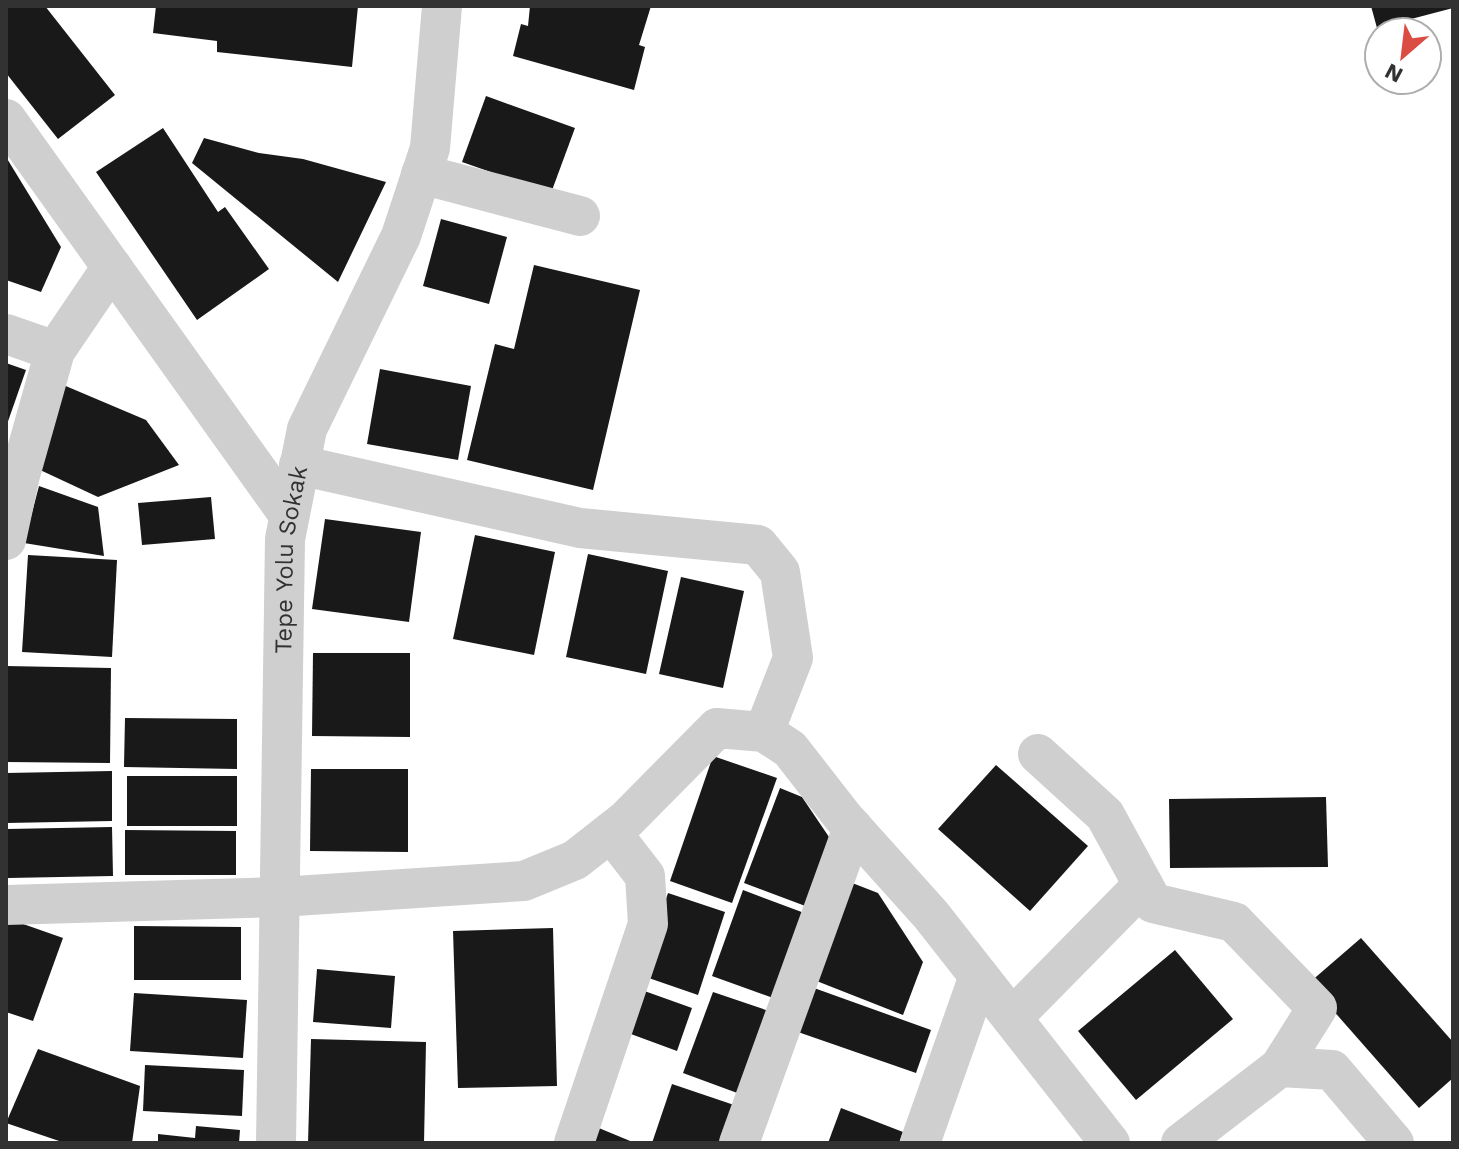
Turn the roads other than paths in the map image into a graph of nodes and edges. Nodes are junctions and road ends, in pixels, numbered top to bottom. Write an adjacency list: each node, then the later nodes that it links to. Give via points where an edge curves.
1 (442, 6): 3 (street, Tepe Yolu Sokak, via 430,148)
2 (6, 119): 5 (street)
3 (421, 174): 4 (street); 8 (street, Tepe Yolu Sokak, via 401,236 307,429)
4 (580, 216)
5 (112, 267): 7 (street); 9 (street)
6 (6, 334): 7 (street)
7 (55, 351): 10 (street)
8 (299, 465): 9 (street, Tepe Yolu Sokak); 11 (street, via 580,528 758,545 780,572 793,658)
9 (289, 515): 16 (street, Tepe Yolu Sokak)
10 (6, 540)
11 (764, 732): 13 (street, via 790,749); 14 (street, via 717,728)
12 (1038, 754): 15 (street, via 1105,815)
13 (853, 828): 18 (street); 23 (street)
14 (611, 832): 16 (street, via 575,860 524,881); 22 (street, via 645,876 648,924)
15 (1148, 894): 19 (street); 20 (street, via 1234,922 1317,1008)
16 (280, 897): 17 (street); 21 (street, Tepe Yolu Sokak)
17 (6, 905)
18 (979, 976): 19 (street); 24 (street)
19 (1017, 1024): 25 (street)
20 (1280, 1067): 26 (street); 27 (street, via 1332,1070)
21 (276, 1143)
22 (574, 1143)
23 (739, 1143)
24 (920, 1143)
25 (1110, 1143)
26 (1181, 1143)
27 (1394, 1143)

